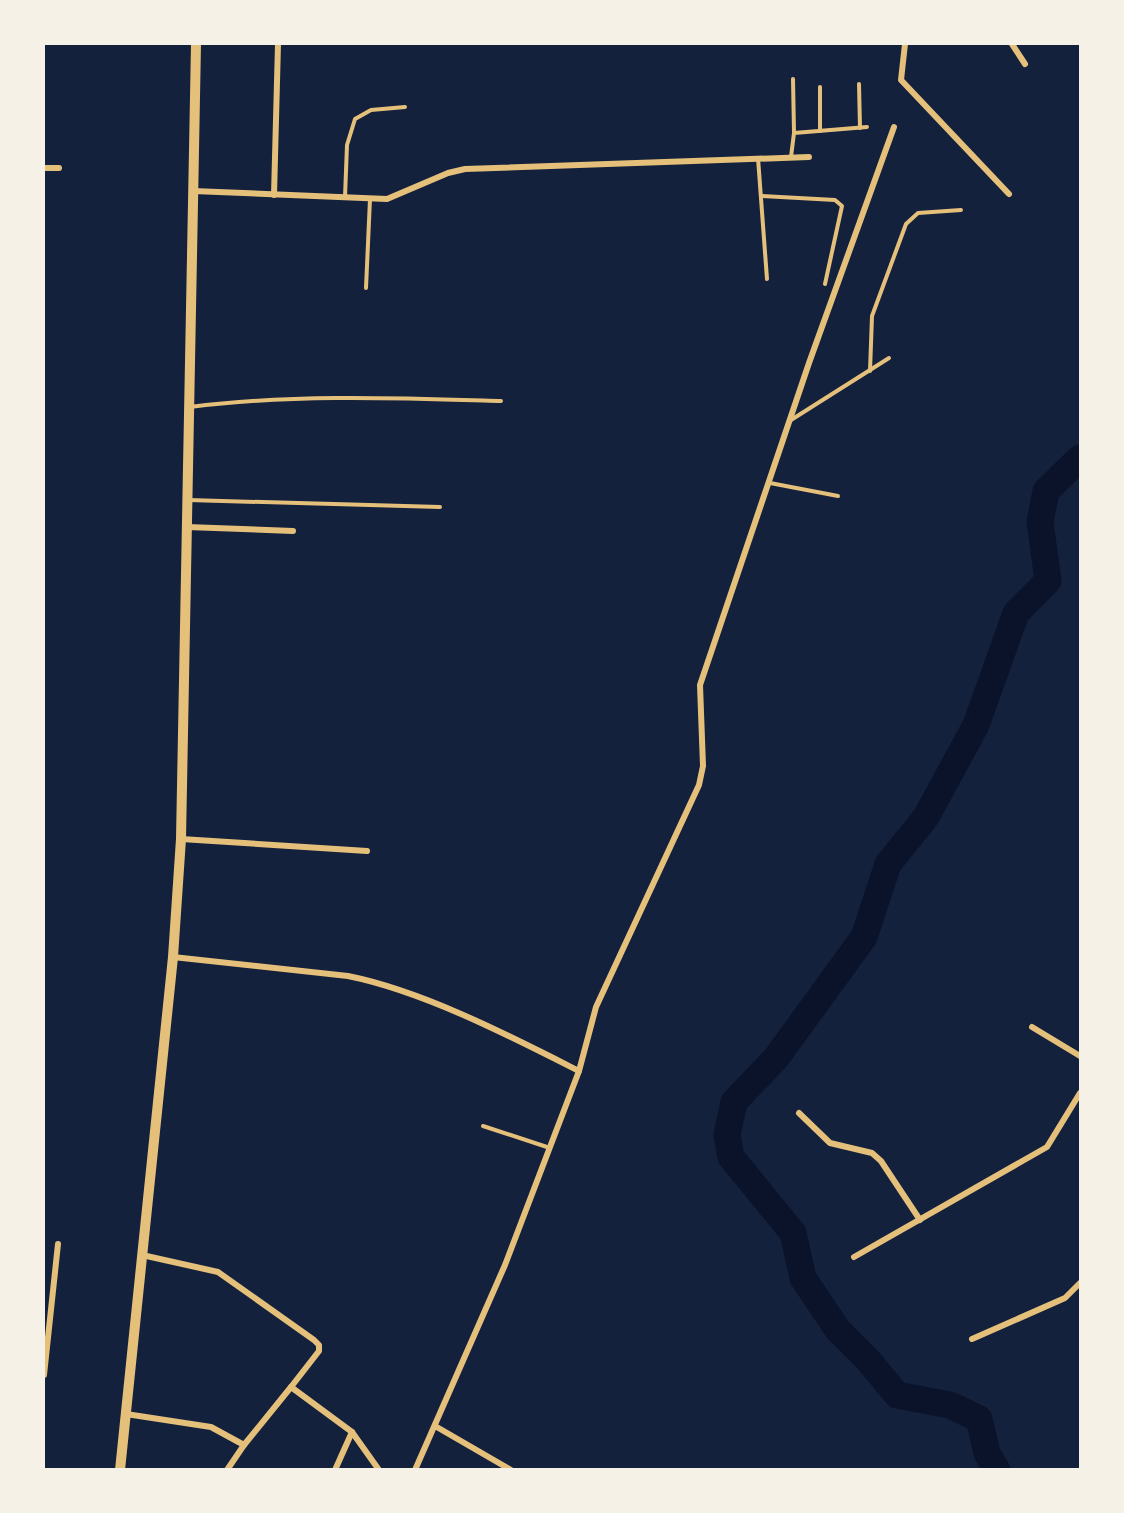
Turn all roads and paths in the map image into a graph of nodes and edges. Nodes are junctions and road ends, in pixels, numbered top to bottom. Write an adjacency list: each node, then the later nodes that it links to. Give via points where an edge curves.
1 (196, 44): 20 (street)
2 (278, 44): 21 (street)
3 (905, 44): 22 (street, via 901,80)
4 (1012, 44): 5 (street)
5 (1025, 64)
6 (793, 79): 14 (lane)
7 (859, 84): 12 (lane)
8 (820, 87): 13 (lane)
9 (405, 107): 24 (lane, via 371,110 355,119 347,145)
10 (867, 127): 12 (lane)
11 (894, 127): 34 (street)
12 (860, 128): 13 (lane)
13 (820, 131): 14 (lane)
14 (794, 133): 17 (lane)
15 (809, 157): 17 (street)
16 (758, 158): 17 (street); 23 (lane); 25 (street, via 465,169 401,195)
17 (791, 158)
18 (44, 168): 19 (street)
19 (59, 168)
20 (192, 191): 21 (street); 33 (street)
21 (274, 195): 24 (street)
22 (1009, 195)
23 (761, 196): 27 (lane); 28 (lane, via 835,200 842,206)
24 (345, 198): 25 (street)
25 (370, 199): 29 (lane)
26 (961, 210): 31 (lane, via 918,213 906,224 872,316)
27 (767, 279)
28 (825, 284)
29 (366, 288)
30 (889, 358): 31 (lane)
31 (870, 371): 34 (lane)
32 (501, 401): 33 (lane, via 268,399)
33 (189, 407): 37 (street)
34 (789, 421): 35 (street)
35 (770, 483): 36 (lane); 46 (street, via 700,685 703,766 699,785 596,1007)
36 (838, 496)
37 (187, 500): 38 (lane); 39 (street)
38 (440, 507)
39 (187, 527): 40 (street); 41 (street)
40 (293, 531)
41 (181, 839): 42 (street); 43 (street)
42 (367, 851)
43 (173, 957): 46 (street, via 372,981 412,994); 53 (street)
44 (1032, 1027): 45 (street)
45 (1080, 1056)
46 (579, 1071): 50 (street)
47 (1080, 1093): 51 (street, via 1047,1147)
48 (799, 1113): 51 (street, via 831,1143 872,1153)
49 (483, 1126): 50 (lane)
50 (550, 1149): 60 (street, via 505,1265)
51 (920, 1220): 54 (street)
52 (58, 1244): 57 (street)
53 (142, 1255): 58 (street, via 218,1272 314,1340 319,1351); 59 (street)
54 (854, 1257)
55 (1080, 1283): 56 (street, via 1065,1298)
56 (972, 1339)
57 (44, 1375)
58 (291, 1387): 61 (street); 62 (street)
59 (126, 1414): 62 (street, via 211,1427); 63 (street)
60 (435, 1425): 67 (street); 68 (street)
61 (352, 1431): 65 (street); 66 (street)
62 (244, 1445): 64 (street)
63 (120, 1470)
64 (227, 1470)
65 (334, 1470)
66 (378, 1470)
67 (415, 1470)
68 (511, 1470)

